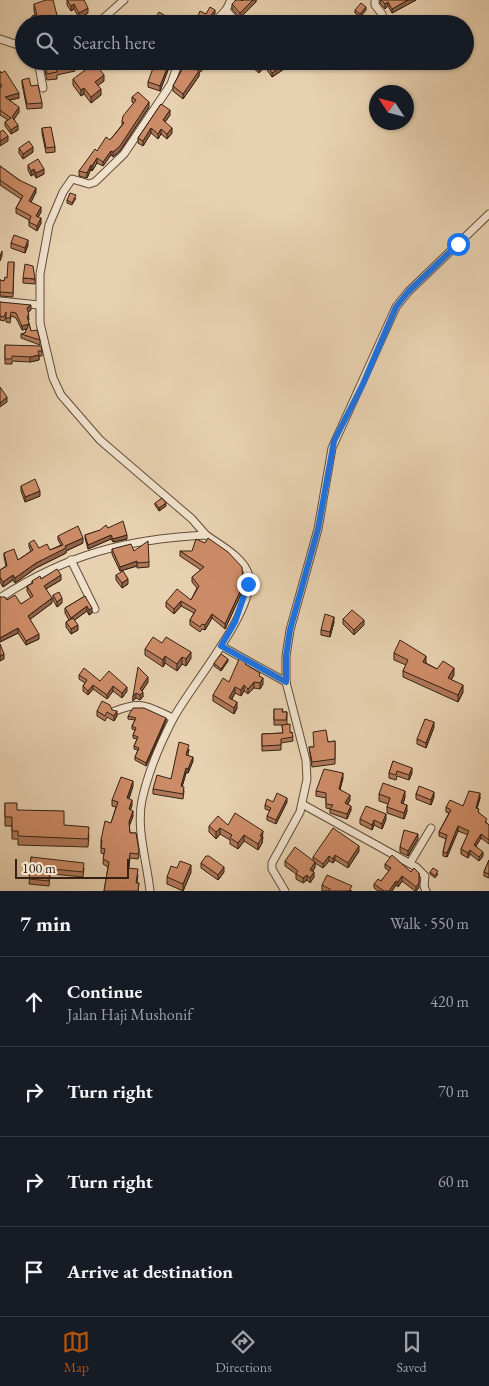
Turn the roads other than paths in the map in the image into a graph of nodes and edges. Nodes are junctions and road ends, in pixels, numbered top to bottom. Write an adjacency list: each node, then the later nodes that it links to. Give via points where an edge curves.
1 (124, 0): 4 (street)
2 (375, 0): 6 (street)
3 (229, 1): 5 (street)
4 (115, 3): 7 (street)
5 (226, 10): 8 (street); 9 (street)
6 (382, 14)
7 (105, 15)
8 (221, 15)
9 (230, 15)
10 (0, 38): 11 (street)
11 (15, 44)
12 (40, 70): 14 (street)
13 (176, 70): 17 (street, via 171,84 124,154 100,179 89,184 72,179 63,192 49,225 40,274)
14 (43, 88)
15 (489, 214): 23 (street, via 396,307 334,441 318,529 290,630)
16 (0, 300): 17 (street)
17 (39, 305): 18 (street, via 48,362 61,395 100,440)
18 (206, 534): 19 (street, via 144,541); 22 (street, via 242,563 249,577 242,606)
19 (72, 560): 20 (street); 21 (street)
20 (0, 598)
21 (95, 609)
22 (221, 646): 23 (street); 25 (street)
23 (286, 682): 26 (street, via 306,760 307,780)
24 (115, 711): 25 (street, via 141,704)
25 (173, 718): 29 (street, via 141,802)
26 (302, 804): 28 (street); 30 (street, via 272,863 272,869)
27 (431, 828): 28 (street)
28 (410, 863): 31 (street, via 425,876)
29 (150, 891)
30 (285, 891)
31 (426, 891)

